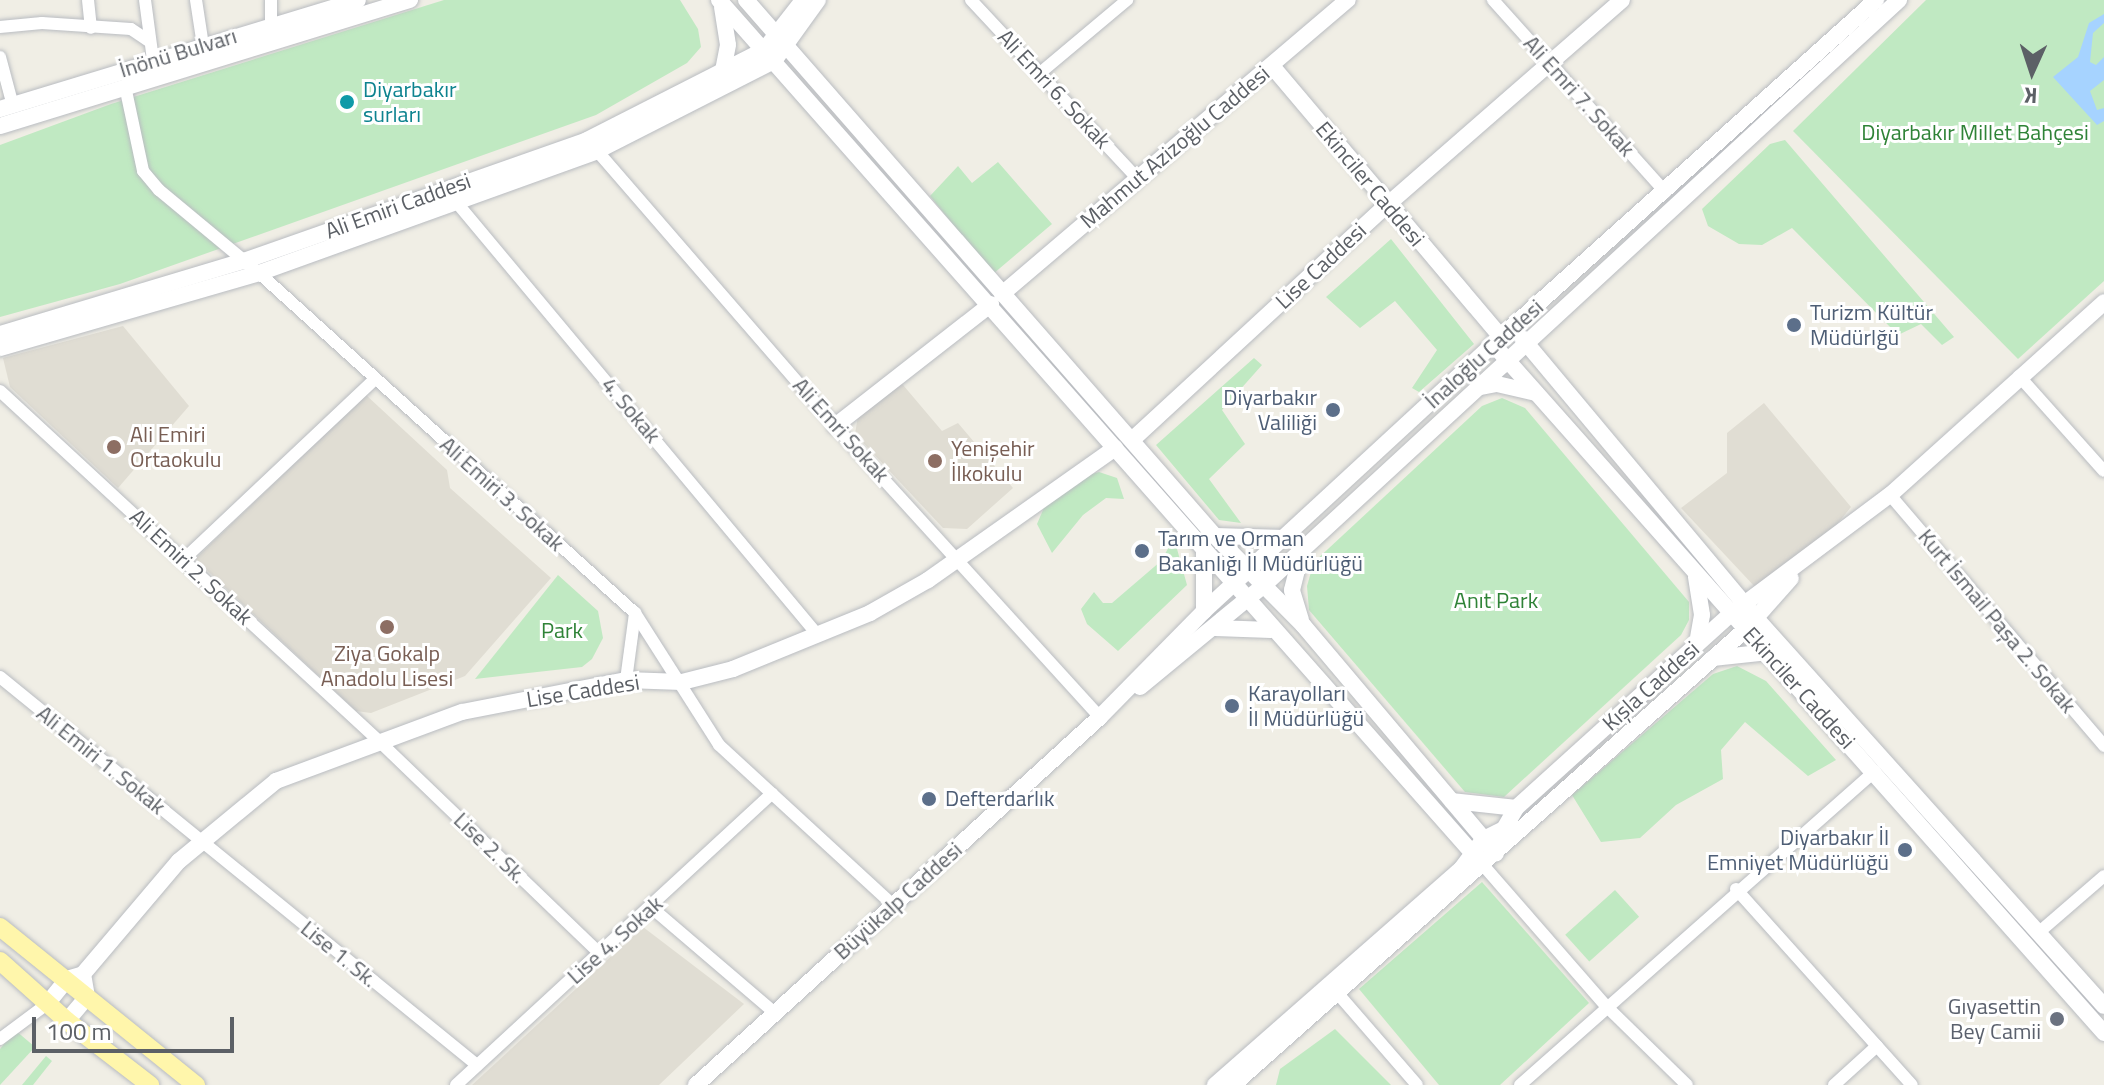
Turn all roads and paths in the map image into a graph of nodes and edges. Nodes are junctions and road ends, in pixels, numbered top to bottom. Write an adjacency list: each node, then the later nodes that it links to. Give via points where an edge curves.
1 (88, 0): 20 (street)
2 (145, 0): 21 (street)
3 (196, 0): 23 (street)
4 (271, 0): 18 (street)
5 (358, 0): 18 (main road, İnönü Bulvarı)
6 (410, 0): 31 (main road)
7 (746, 0): 22 (main road)
8 (803, 0): 22 (main road)
9 (818, 0): 22 (main road)
10 (971, 0): 30 (street, Ali Emri 6. Sokak)
11 (1127, 0): 30 (street)
12 (1348, 0): 28 (main road, Mahmut Azizoğlu Caddesi)
13 (1493, 0): 27 (street, Ali Emri 7. Sokak)
14 (1622, 0): 27 (main road, Lise Caddesi)
15 (1876, 0): 37 (main road, İnaloğlu Caddesi)
16 (1899, 0): 46 (main road, İnaloğlu Caddesi)
17 (720, 1): 24 (main road); 29 (main road, via 728,45)
18 (271, 25): 23 (main road, İnönü Bulvarı)
19 (0, 27): 20 (street, via 42,23)
20 (91, 28): 21 (street, via 131,29)
21 (149, 41): 26 (street)
22 (783, 41): 24 (main road, Ali Emiri Caddesi); 42 (main road)
23 (203, 46): 26 (main road, İnönü Bulvarı)
24 (769, 56): 29 (main road, Ali Emiri Caddesi); 34 (main road); 42 (main road)
25 (0, 57): 32 (street)
26 (153, 60): 32 (main road, İnönü Bulvarı)
27 (1550, 64): 37 (street, Ali Emri 7. Sokak); 39 (main road, Lise Caddesi)
28 (1272, 66): 35 (main road, Mahmut Azizoğlu Caddesi); 39 (main road, Ekinciler Caddesi)
29 (723, 70): 34 (main road, Ali Emiri Caddesi)
30 (1040, 73): 35 (street, Ali Emri 6. Sokak)
31 (125, 86): 33 (main road); 40 (street, Ali Emiri 3. Sokak, via 143,171)
32 (6, 107)
33 (0, 126)
34 (592, 146): 36 (main road, Ali Emiri Caddesi); 38 (main road); 54 (street, Ali Emri Sokak)
35 (1137, 178): 42 (main road, Mahmut Azizoğlu Caddesi)
36 (444, 189): 38 (street, 4. Sokak); 40 (main road, Ali Emiri Caddesi)
37 (1665, 192): 45 (main road, İnaloğlu Caddesi)
38 (457, 201): 41 (main road); 77 (street, 4. Sokak)
39 (1386, 206): 45 (main road, Ekinciler Caddesi); 55 (main road, Lise Caddesi)
40 (244, 261): 41 (street, Ali Emiri 3. Sokak); 44 (main road, Ali Emiri Caddesi)
41 (259, 273): 47 (main road); 50 (street, Ali Emiri 3. Sokak)
42 (997, 299): 54 (main road, Mahmut Azizoğlu Caddesi); 55 (main road); 56 (main road)
43 (2104, 302): 49 (main road, Kışla Caddesi)
44 (0, 334)
45 (1502, 336): 46 (main road, Ekinciler Caddesi); 48 (main road, Ekinciler Caddesi); 59 (main road, İnaloğlu Caddesi)
46 (1529, 344): 48 (main road, İnaloğlu Caddesi); 70 (main road, Ekinciler Caddesi)
47 (0, 348)
48 (1508, 362): 51 (main road, İnaloğlu Caddesi); 52 (main road, Ekinciler Caddesi)
49 (2019, 376): 57 (street); 58 (main road, Kışla Caddesi)
50 (375, 379): 63 (street); 72 (street, Ali Emiri 3. Sokak)
51 (1479, 388): 52 (main road, via 1497,384); 61 (main road, İnaloğlu Caddesi)
52 (1536, 393): 66 (main road, Ekinciler Caddesi)
53 (2, 398): 63 (street, Ali Emiri 2. Sokak)
54 (835, 426): 62 (street, Ali Emri Sokak)
55 (1132, 440): 60 (main road)
56 (1115, 448): 60 (main road); 62 (main road, Lise Caddesi)
57 (2104, 471)
58 (1890, 495): 64 (main road, Kışla Caddesi); 86 (street, Kurt İsmail Paşa 2. Sokak)
59 (1285, 538): 60 (main road); 65 (main road, İnaloğlu Caddesi)
60 (1209, 541): 65 (main road); 67 (main road); 71 (main road)
61 (1304, 545): 68 (main road, İnaloğlu Caddesi); 74 (main road, via 1292,590)
62 (960, 558): 77 (main road, Lise Caddesi, via 870,613); 84 (street, Ali Emri Sokak)
63 (183, 560): 85 (street, Ali Emiri 2. Sokak)
64 (1807, 561): 70 (main road, Kışla Caddesi); 73 (main road)
65 (1249, 570): 67 (main road, İnaloğlu Caddesi); 68 (main road)
66 (1695, 571): 70 (main road, Ekinciler Caddesi); 78 (main road, via 1702,596)
67 (1235, 586): 69 (main road); 71 (main road, İnaloğlu Caddesi)
68 (1263, 586): 69 (main road, İnaloğlu Caddesi); 74 (main road)
69 (1246, 600): 75 (main road, İnaloğlu Caddesi); 76 (main road)
70 (1738, 607): 73 (main road, Ekinciler Caddesi); 78 (main road, Kışla Caddesi)
71 (1204, 611): 84 (main road, İnaloğlu Caddesi)
72 (635, 613): 82 (street); 83 (street, Ali Emiri 3. Sokak)
73 (1751, 624): 79 (main road, Ekinciler Caddesi); 80 (main road); 100 (main road, Ekinciler Caddesi)
74 (1303, 625): 89 (main road)
75 (1209, 629): 76 (main road, via 1229,625); 84 (main road, İnaloğlu Caddesi)
76 (1271, 630): 93 (main road)
77 (816, 633): 83 (main road, Lise Caddesi, via 733,669)
78 (1697, 645): 90 (main road, Kışla Caddesi)
79 (1769, 652): 80 (main road); 87 (main road, Ekinciler Caddesi)
80 (1708, 659): 94 (main road)
81 (0, 677): 92 (street, Ali Emiri 1. Sokak)
82 (626, 680): 83 (main road, Lise Caddesi); 85 (main road, Lise Caddesi, via 462,712)
83 (682, 682): 88 (street, Ali Emiri 3. Sokak, via 719,745)
84 (1100, 717): 97 (main road, Büyükalp Caddesi)
85 (381, 743): 92 (main road, Lise Caddesi, via 276,781); 101 (street, Lise 2. Sk.)
86 (2104, 746)
87 (1875, 771): 96 (street); 111 (main road, Ekinciler Caddesi)
88 (772, 793): 97 (street, Ali Emiri 3. Sokak); 98 (street, Lise 4. Sokak)
89 (1452, 801): 90 (main road); 91 (main road)
90 (1516, 808): 91 (main road, Kışla Caddesi, via 1504,829)
91 (1484, 839): 93 (main road, Kışla Caddesi); 94 (main road)
92 (202, 843): 103 (main road, Lise Caddesi, via 179,861); 114 (street, Lise 1. Sk.)
93 (1471, 852): 94 (main road); 104 (main road, Kışla Caddesi, via 1461,869)
94 (1489, 859): 104 (main road); 107 (street)
95 (2104, 876): 100 (street)
96 (1736, 889): 107 (street); 113 (street)
97 (892, 904): 109 (main road, Büyükalp Caddesi)
98 (652, 908): 101 (street, Lise 4. Sokak); 109 (street)
99 (0, 927): 103 (main road)
100 (2038, 933): 108 (main road, Ekinciler Caddesi)
101 (600, 954): 114 (street, Lise 4. Sokak)
102 (0, 961): 106 (main road)
103 (75, 976): 105 (main road); 106 (main road, Lise Caddesi)
104 (1333, 988): 115 (main road, Kışla Caddesi); 121 (street)
105 (87, 997): 110 (main road); 117 (main road)
106 (47, 1004): 110 (main road); 112 (street)
107 (1606, 1006): 122 (street); 123 (street)
108 (2104, 1006)
109 (775, 1013): 119 (main road, Büyükalp Caddesi)
110 (67, 1021): 116 (main road)
111 (2104, 1033)
112 (0, 1039)
113 (1877, 1046): 124 (street); 125 (street)
114 (477, 1065): 118 (street, Lise 4. Sokak)
115 (1234, 1081): 120 (main road, Kışla Caddesi)
116 (150, 1085)
117 (196, 1085)
118 (456, 1085)
119 (696, 1085)
120 (1215, 1085)
121 (1417, 1085)
122 (1520, 1085)
123 (1687, 1085)
124 (1834, 1085)
125 (1912, 1085)

